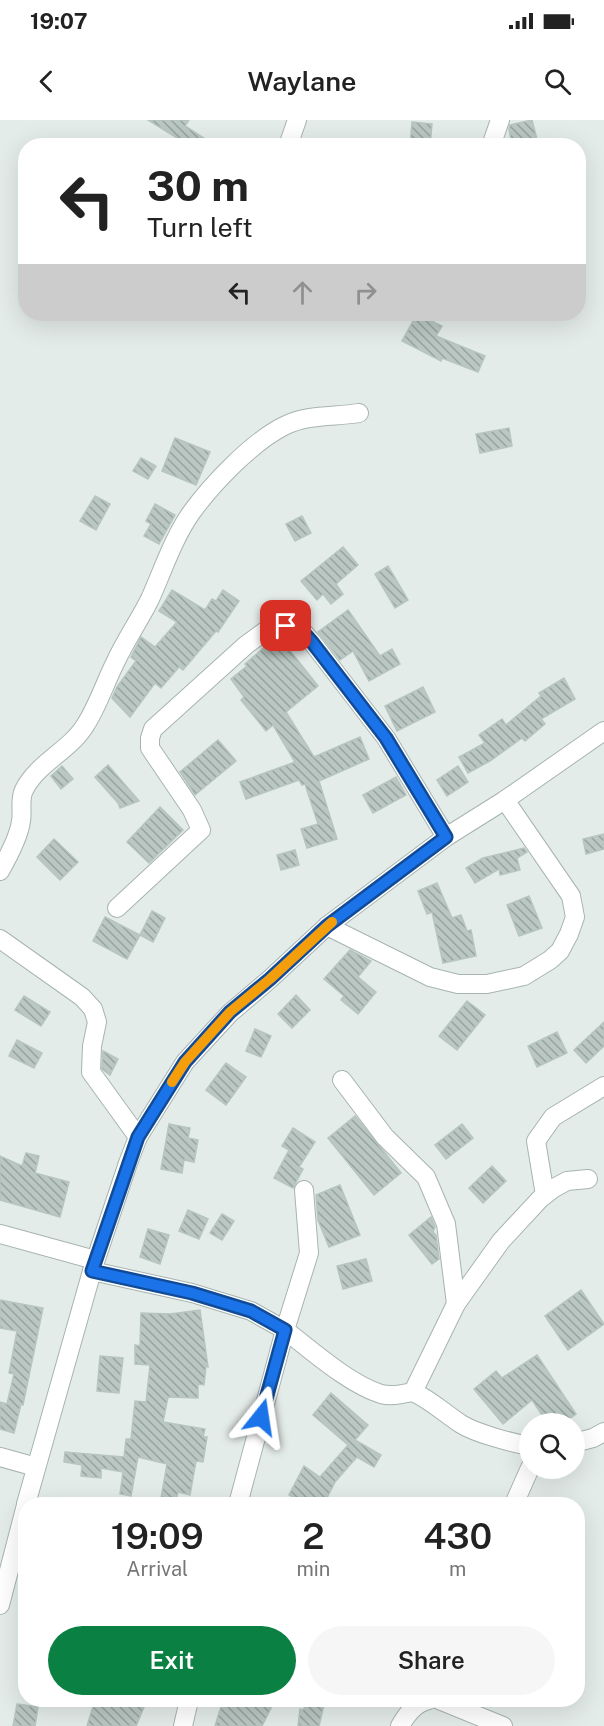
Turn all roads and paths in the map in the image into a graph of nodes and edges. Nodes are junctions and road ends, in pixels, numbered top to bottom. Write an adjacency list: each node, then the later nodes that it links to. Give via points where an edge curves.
1 (297, 120): 3 (street)
2 (500, 120): 4 (street)
3 (291, 138)
4 (494, 138)
5 (359, 413): 9 (street, via 316,416 285,426 240,460 191,514 86,726 34,775 23,791 21,821)
6 (604, 731): 7 (street)
7 (505, 800): 8 (street); 11 (street, via 572,896 575,917 560,951 550,960 524,976 487,984 458,984 430,977)
8 (446, 837): 10 (street, via 386,738 312,642 303,632 286,626 268,628 153,729 150,748 201,830); 11 (street)
9 (0, 871)
10 (117, 908)
11 (327, 926): 15 (street, via 230,1012 185,1062)
12 (0, 939): 15 (street, via 93,1009 97,1022 91,1072)
13 (342, 1080): 21 (street, via 385,1137 426,1177 446,1224)
14 (604, 1086): 18 (street, via 553,1117 536,1141)
15 (138, 1137): 20 (street)
16 (588, 1179): 18 (street, via 567,1181)
17 (304, 1190): 22 (street, via 309,1253)
18 (545, 1195): 21 (street, via 501,1241)
19 (0, 1234): 20 (street)
20 (94, 1265): 22 (street, via 251,1311); 28 (street)
21 (456, 1304): 23 (street)
22 (285, 1330): 23 (street, via 363,1386 382,1395); 31 (street)
23 (413, 1392): 26 (street, via 463,1425)
24 (604, 1432): 25 (street)
25 (585, 1440)
26 (519, 1444)
27 (0, 1457): 28 (street)
28 (36, 1467): 30 (street)
29 (525, 1479): 32 (street)
30 (29, 1497)
31 (240, 1497)
32 (517, 1497)
33 (18, 1538): 34 (street)
34 (0, 1605)
35 (187, 1707): 38 (street)
36 (415, 1707): 39 (street)
37 (456, 1707): 40 (street)
38 (183, 1726)
39 (400, 1726)
40 (503, 1726)

